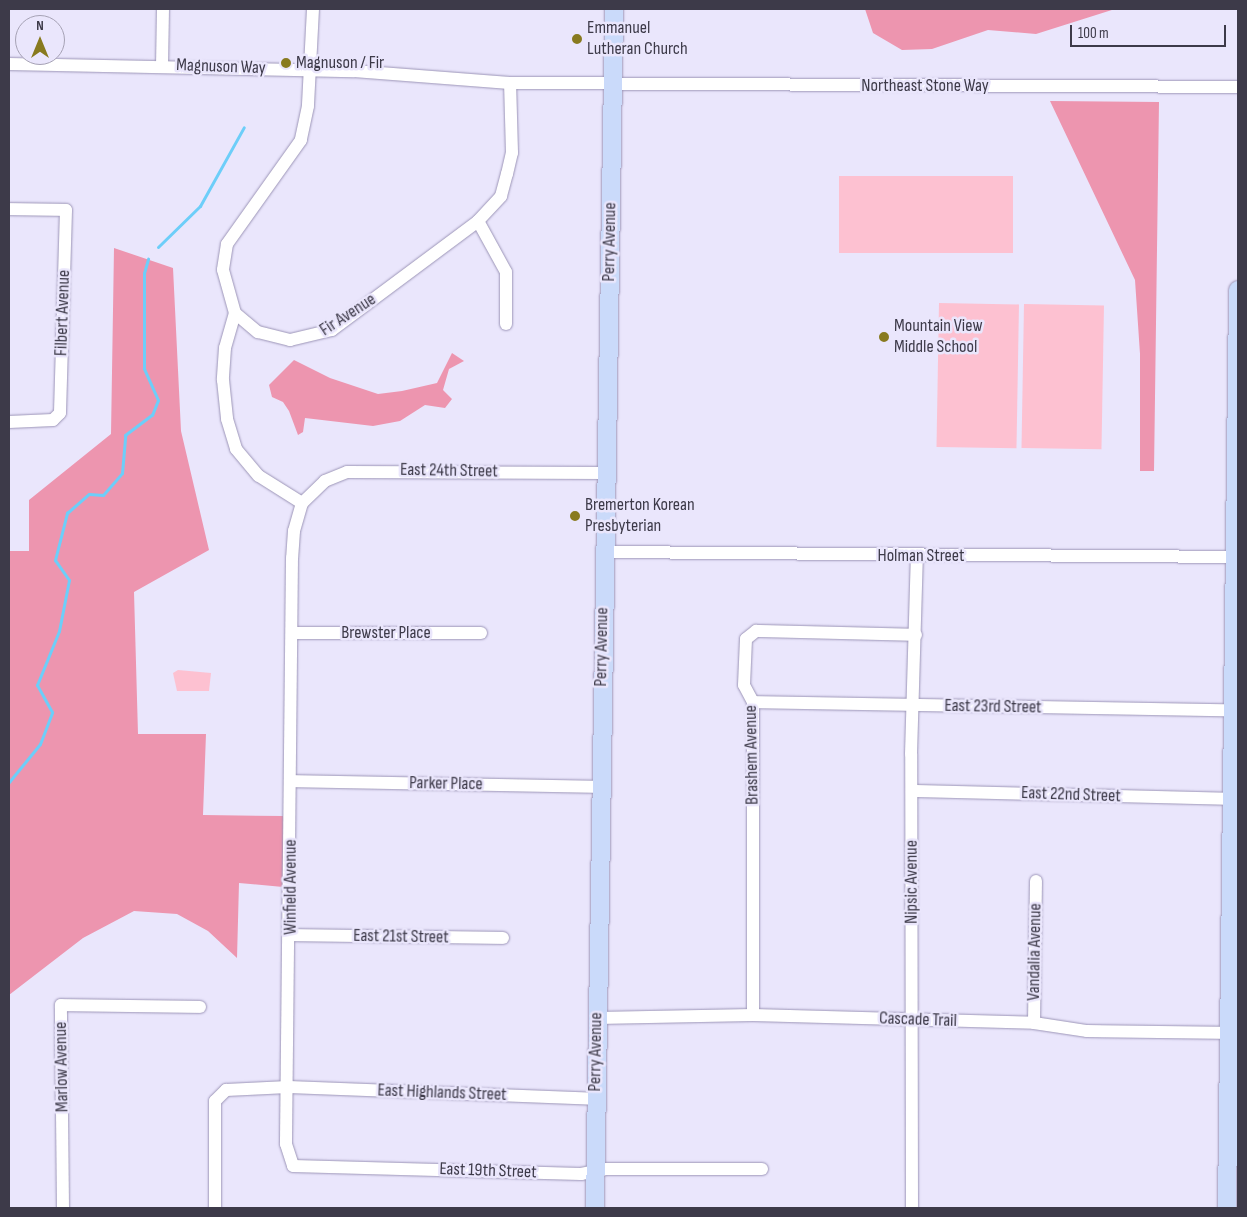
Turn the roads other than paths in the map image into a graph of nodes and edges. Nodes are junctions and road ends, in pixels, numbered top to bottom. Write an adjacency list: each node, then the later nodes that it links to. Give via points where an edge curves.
1 (163, 9): 5 (street)
2 (312, 9): 6 (street)
3 (614, 9): 8 (main road, Perry Avenue)
4 (9, 64): 5 (street, Magnuson Way)
5 (162, 66): 6 (street, Magnuson Way)
6 (308, 70): 7 (street, Magnuson Way); 13 (street, via 308,106 301,140 227,244 223,270)
7 (510, 83): 8 (street, Magnuson Way); 11 (street, Fir Avenue, via 512,152 508,174 501,196)
8 (612, 85): 9 (street, Northeast Stone Way); 17 (main road, Perry Avenue)
9 (1238, 87)
10 (9, 209): 16 (street, Filbert Avenue, via 66,210 59,415 42,422)
11 (478, 221): 13 (street, Fir Avenue, via 332,330 312,338 290,340 258,332); 14 (street, via 506,272)
12 (1238, 290): 15 (main road)
13 (235, 313): 18 (street, via 225,348 223,380 227,420 236,449 259,476)
14 (506, 324)
15 (1238, 402): 21 (main road)
16 (9, 422)
17 (606, 473): 18 (street, East 24th Street, via 347,472 325,481); 19 (main road, Perry Avenue)
18 (302, 503): 22 (street, Winfield Avenue, via 294,531)
19 (604, 552): 20 (street, Holman Street); 29 (main road, Perry Avenue)
20 (917, 556): 21 (street, Holman Street); 24 (street, Nipsic Avenue)
21 (1236, 557): 27 (main road)
22 (292, 633): 23 (street, Brewster Place); 28 (street, Winfield Avenue)
23 (481, 633)
24 (916, 635): 25 (street, Brashem Avenue, via 756,631 746,639 744,684); 26 (street, Nipsic Avenue)
25 (753, 702): 26 (street, East 23rd Street); 37 (street, Brashem Avenue)
26 (915, 705): 27 (street, East 23rd Street); 30 (street, Nipsic Avenue)
27 (1232, 710): 31 (main road)
28 (291, 782): 29 (street, Parker Place); 34 (street, Winfield Avenue)
29 (600, 787): 38 (main road, Perry Avenue)
30 (912, 790): 31 (street, East 22nd Street); 39 (street, Nipsic Avenue)
31 (1231, 799): 33 (main road)
32 (1036, 881): 40 (street, Vandalia Avenue)
33 (1234, 914): 41 (main road)
34 (295, 935): 35 (street, East 21st Street); 42 (street, Winfield Avenue)
35 (503, 938)
36 (200, 1007): 46 (street, Marlow Avenue, via 61,1005)
37 (753, 1015): 38 (street, Cascade Trail); 39 (street, Cascade Trail)
38 (597, 1018): 43 (main road, Perry Avenue)
39 (912, 1019): 40 (street, Cascade Trail); 49 (street, Nipsic Avenue)
40 (1034, 1023): 41 (street, Cascade Trail, via 1087,1031)
41 (1234, 1034): 50 (main road)
42 (288, 1087): 43 (street, East Highlands Street); 45 (street, East 19th Street, via 286,1144 293,1166); 47 (street, via 236,1088 226,1090 216,1101)
43 (595, 1099): 45 (main road, Perry Avenue)
44 (762, 1169): 45 (street, East 19th Street)
45 (595, 1172): 48 (main road, Perry Avenue)
46 (63, 1208)
47 (215, 1208)
48 (594, 1208)
49 (912, 1208)
50 (1226, 1208)

